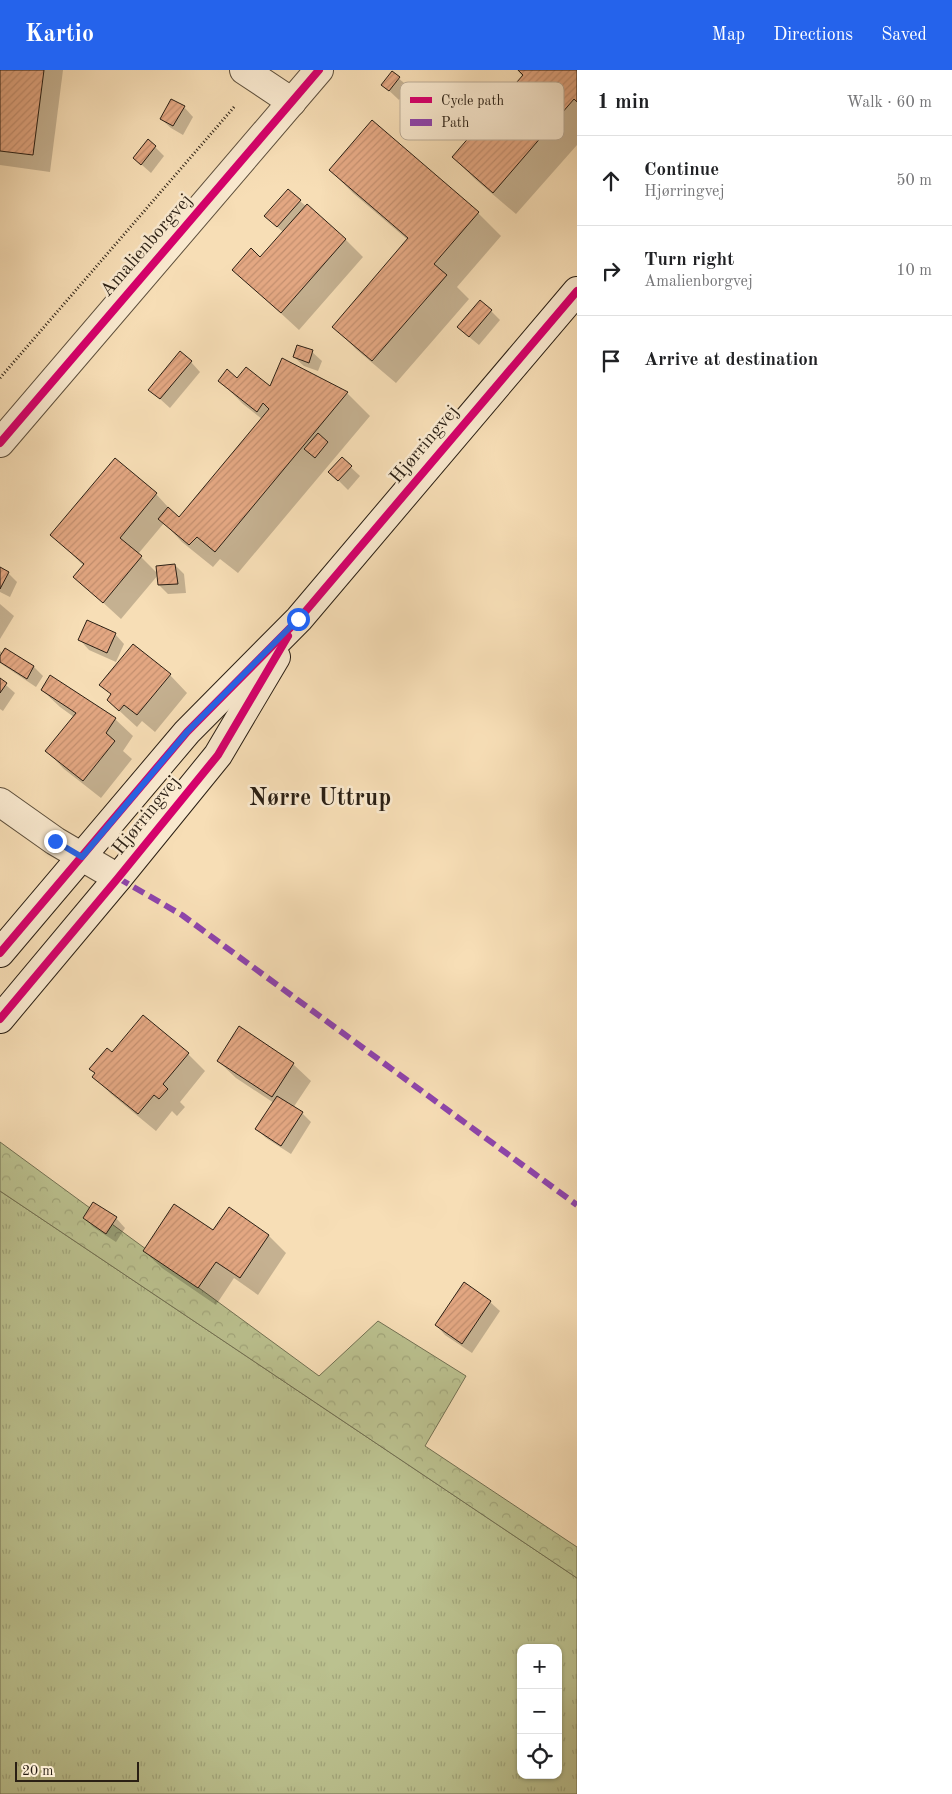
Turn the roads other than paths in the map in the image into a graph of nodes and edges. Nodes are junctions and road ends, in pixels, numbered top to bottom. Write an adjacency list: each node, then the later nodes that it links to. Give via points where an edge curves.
1 (319, 70): 3 (main road, Amalienborgvej)
2 (251, 74): 3 (main road)
3 (292, 102): 5 (main road, Amalienborgvej)
4 (577, 291): 6 (main road, Hjørringvej)
5 (0, 443)
6 (298, 619): 8 (main road, Hjørringvej, via 187,732); 9 (main road, Hjørringvej, via 218,755)
7 (0, 802): 8 (main road)
8 (82, 857): 9 (main road); 10 (main road, Hjørringvej)
9 (118, 878): 11 (main road, Hjørringvej)
10 (0, 953)
11 (0, 1018)

